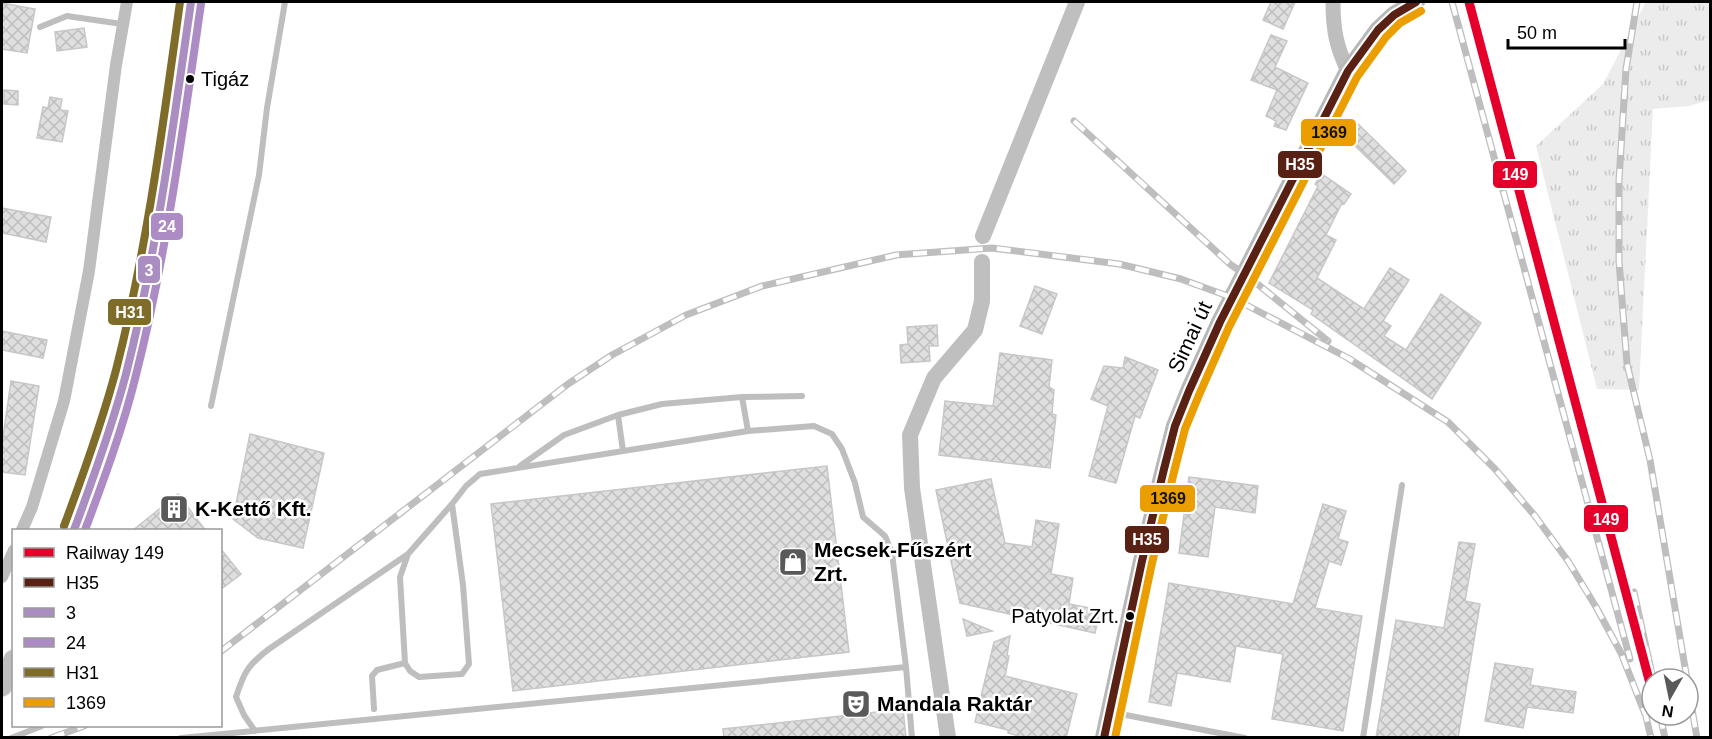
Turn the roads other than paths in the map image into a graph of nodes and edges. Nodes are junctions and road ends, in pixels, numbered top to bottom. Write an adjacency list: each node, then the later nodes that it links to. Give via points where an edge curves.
1 (127, 2): 6 (street)
2 (191, 2): 19 (main road, via 131,353)
3 (285, 2): 11 (lane, via 259,175)
4 (1333, 2): 8 (street, via 1338,51)
5 (1416, 2): 8 (main road, Simai út, via 1378,30)
6 (122, 24): 7 (lane, via 67,16); 18 (street, via 89,271 64,401)
7 (40, 27)
8 (1348, 71): 28 (main road, Simai út, via 1220,322 1175,426)
9 (742, 396): 10 (lane); 12 (lane, via 662,404); 13 (lane)
10 (802, 396)
11 (211, 406)
12 (618, 415): 14 (lane); 15 (lane, via 564,435)
13 (748, 431): 14 (lane); 25 (lane, via 814,426 832,434 855,483 863,517 885,536 892,553)
14 (623, 451): 15 (lane)
15 (517, 468): 17 (lane, via 480,474)
16 (1402, 485): 37 (lane)
17 (452, 504): 20 (lane); 23 (lane, via 469,664 462,674 418,677)
18 (23, 529)
19 (76, 529)
20 (408, 554): 23 (lane, via 400,577); 30 (lane, via 251,663 236,697)
21 (12, 555): 22 (street)
22 (2, 578)
23 (405, 663): 27 (lane, via 377,670 372,676)
24 (12, 664): 26 (main road)
25 (906, 667): 30 (lane); 34 (lane)
26 (2, 686)
27 (374, 709)
28 (1110, 712): 35 (main road, Simai út); 36 (lane)
29 (39, 727): 32 (lane)
30 (255, 731): 31 (lane)
31 (218, 736): 33 (lane)
32 (11, 738)
33 (180, 738)
34 (912, 738)
35 (1104, 738)
36 (1245, 738)
37 (1363, 738)

